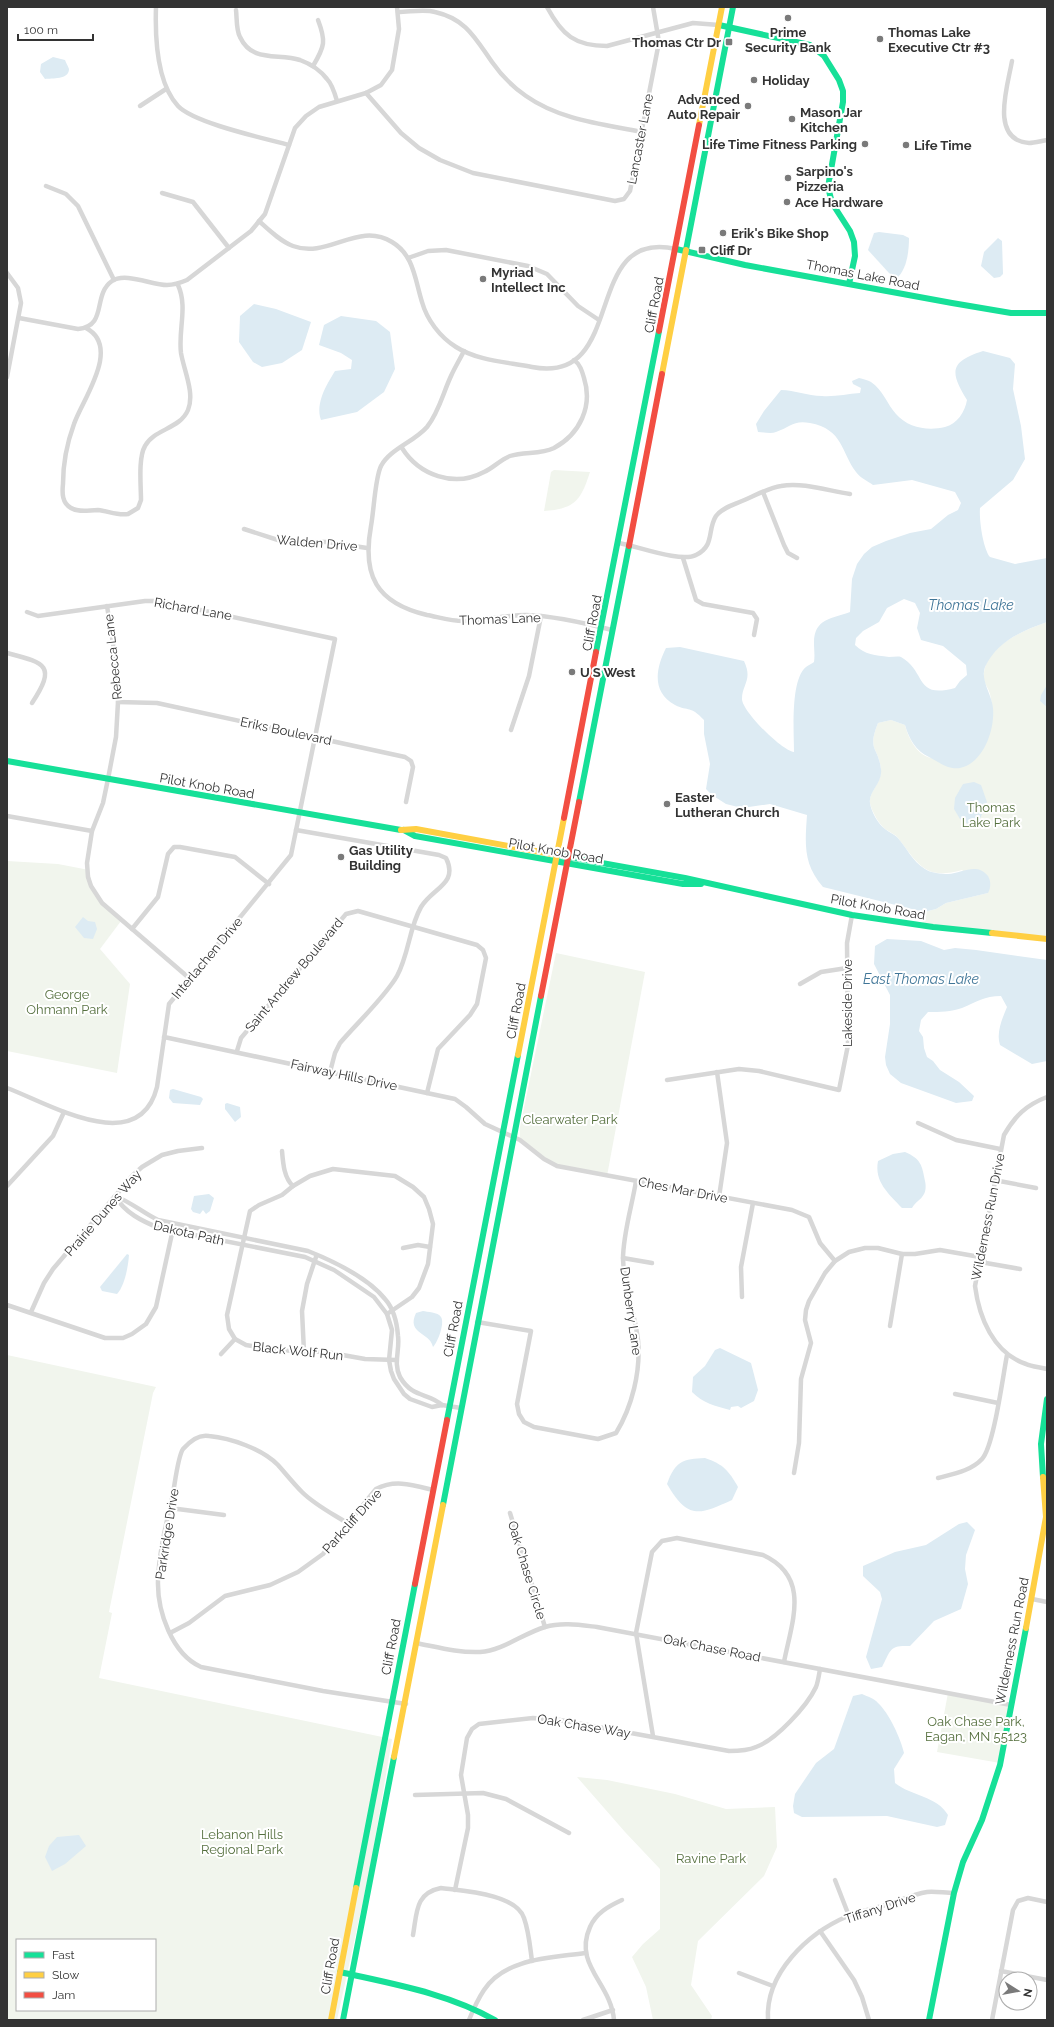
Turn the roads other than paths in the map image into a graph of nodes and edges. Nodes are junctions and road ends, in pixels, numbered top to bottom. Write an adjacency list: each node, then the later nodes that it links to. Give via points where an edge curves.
1 (156, 7): 14 (street, via 160,66)
2 (547, 7): 11 (street, via 566,34 578,42 592,46 607,46)
3 (653, 7): 11 (street, Lancaster Lane)
4 (722, 7): 9 (main road, Cliff Road)
5 (733, 7): 10 (main road, Cliff Road)
6 (398, 9): 15 (street, via 399,29 392,70 381,85); 18 (street, via 433,11 459,21 475,35 492,63 507,80 546,108 574,118)
7 (236, 10): 13 (street, via 239,36 251,51 264,57 298,60)
8 (318, 20): 13 (street, via 324,43)
9 (719, 25): 10 (main road); 11 (street, via 693,23); 25 (main road, Cliff Road)
10 (729, 28): 26 (main road, Cliff Road); 31 (main road, via 810,45 824,56 839,80 843,102 828,187 832,202 854,242 855,256)
11 (658, 32): 18 (street, Lancaster Lane, via 659,42)
12 (1012, 61): 19 (street, via 1003,114 1004,124 1009,133 1018,140 1029,143)
13 (313, 66): 16 (street, via 329,80)
14 (166, 89): 17 (street); 20 (street, via 178,107 197,119)
15 (366, 93): 16 (street); 18 (street, Lancaster Lane, via 401,133 419,148 440,160 473,173 615,201 624,199 630,191)
16 (338, 101): 20 (street, via 319,107 306,116 295,128)
17 (140, 106)
18 (642, 132)
19 (1047, 140)
20 (289, 145): 23 (street, via 265,214)
21 (46, 186): 29 (street, via 66,194 78,206)
22 (162, 193): 24 (street, via 193,202)
23 (259, 221): 24 (street); 27 (street, via 294,247 314,249 355,236 370,235 380,236 394,243)
24 (230, 248): 30 (street)
25 (676, 249): 26 (main road, Thomas Lake Road); 34 (street, via 647,248 626,260 620,268); 43 (main road, Cliff Road)
26 (686, 252): 31 (main road, Thomas Lake Road); 44 (main road, Cliff Road)
27 (408, 258): 34 (street, via 428,251 446,250 528,266 547,274 578,306); 36 (street, via 413,267 422,303 432,323 444,337)
28 (7, 274): 33 (street, via 18,288 21,303)
29 (114, 280): 30 (street, via 125,278 166,285); 35 (street, via 103,290 96,319)
30 (178, 284): 35 (street, via 183,300 181,352 190,399 188,409 183,418 151,438 144,447 141,500 132,513 124,515 78,511 66,504 63,495 69,439 100,363 98,344 92,331)
31 (850, 284): 32 (main road, Thomas Lake Road, via 1011,313)
32 (1047, 313)
33 (19, 318): 35 (street, via 78,329); 38 (street)
34 (600, 320): 37 (street, via 585,351)
35 (86, 328)
36 (464, 351): 37 (street, via 483,358 539,368 558,367); 39 (street, Thomas Lane, via 434,418 422,432)
37 (574, 360): 39 (street, via 580,366 586,382 586,407 574,433 554,448 538,453 510,456 484,472 455,479 439,477 426,471 412,462)
38 (7, 377)
39 (402, 448): 45 (street, Thomas Lane, via 384,461 378,472)
40 (763, 492): 41 (street, via 792,484); 46 (street, via 720,511 715,518 711,538 706,547 696,555); 47 (street, via 788,553)
41 (850, 494)
42 (244, 529): 45 (street, Walden Drive, via 281,541 328,542)
43 (619, 542): 44 (street); 51 (main road, Cliff Road)
44 (629, 544): 46 (street); 52 (main road, Cliff Road)
45 (367, 548): 50 (street, Thomas Lane, via 369,568 378,586 391,600 408,610 462,621 523,615)
46 (683, 558): 53 (street, via 696,600 703,604 753,613 757,619)
47 (797, 558)
48 (107, 606): 49 (street, Richard Lane, via 38,616); 54 (street, Richard Lane, via 145,601 165,602); 56 (street, Rebecca Lane, via 117,669)
49 (27, 612)
50 (541, 616): 51 (street, Thomas Lane); 58 (street, via 529,676)
51 (603, 627): 52 (street, Thomas Lane); 68 (main road, Cliff Road)
52 (612, 630): 69 (main road, Cliff Road)
53 (754, 635)
54 (335, 638): 59 (street, Interlachen Drive)
55 (7, 654): 57 (street, via 37,661 42,665 45,674 43,686)
56 (118, 702): 59 (street, Eriks Boulevard, via 157,703); 61 (street, Rebecca Lane, via 116,737)
57 (32, 703)
58 (511, 730)
59 (314, 737): 62 (street, Eriks Boulevard, via 405,757 411,761 413,767); 63 (street, Interlachen Drive)
60 (7, 761): 61 (main road, Pilot Knob Road)
61 (108, 779): 63 (main road, Pilot Knob Road); 67 (street, Rebecca Lane, via 103,803)
62 (406, 802)
63 (299, 813): 65 (street, Interlachen Drive); 66 (main road, Pilot Knob Road)
64 (7, 816): 67 (street)
65 (296, 830): 72 (street, Interlachen Drive, via 291,855); 75 (street, via 446,858 450,875 422,906)
66 (404, 830): 68 (main road, Pilot Knob Road, via 416,829); 70 (main road, Pilot Knob Road, via 415,836)
67 (92, 831): 76 (street, Rebecca Lane, via 87,863 91,886 102,903)
68 (558, 854): 69 (main road, Pilot Knob Road); 70 (main road, Cliff Road)
69 (568, 855): 71 (main road, Cliff Road); 73 (main road, Pilot Knob Road)
70 (557, 862): 71 (main road, Pilot Knob Road); 91 (main road, Cliff Road)
71 (567, 864): 73 (main road, Pilot Knob Road, via 683,884); 92 (main road, Cliff Road)
72 (269, 884): 76 (street, via 235,857 174,847 168,854 158,897); 79 (street, Interlachen Drive)
73 (707, 884): 74 (main road, Pilot Knob Road)
74 (852, 915): 77 (main road, Pilot Knob Road, via 933,928); 78 (street, Lakeside Drive, via 847,943)
75 (412, 927): 82 (street, Saint Andrew Boulevard, via 358,911 346,914 241,1038); 83 (street, via 397,976 340,1043); 87 (street, Saint Andrew Boulevard, via 477,945 483,950 486,958 477,1004 438,1049)
76 (132, 929): 79 (street, Rebecca Lane)
77 (1047, 939)
78 (847, 968): 80 (street, via 821,972); 84 (street, Lakeside Drive, via 848,1045 839,1090 758,1071 739,1069)
79 (189, 978): 81 (street, Interlachen Drive, via 169,1004)
80 (800, 984)
81 (164, 1037): 82 (street, Fairway Hills Drive); 89 (street, Interlachen Drive, via 154,1099 140,1116 127,1122 109,1122 80,1118)
82 (237, 1051): 83 (street, Fairway Hills Drive)
83 (330, 1072): 87 (street, Fairway Hills Drive)
84 (717, 1072): 85 (street); 102 (street, via 727,1143)
85 (667, 1080)
86 (7, 1088): 89 (street, Interlachen Drive)
87 (427, 1093): 91 (street, Fairway Hills Drive, via 455,1099 485,1124)
88 (1047, 1097): 94 (street, Wilderness Run Drive, via 1022,1110 1011,1122)
89 (64, 1112): 98 (street, via 53,1136)
90 (918, 1124): 94 (street, via 956,1140)
91 (504, 1133): 92 (street, Fairway Hills Drive); 136 (main road, Cliff Road)
92 (514, 1138): 97 (street, Ches Mar Drive, via 557,1166); 123 (main road, Cliff Road)
93 (202, 1148): 101 (street, Prairie Dunes Way, via 162,1155 133,1175)
94 (1000, 1149): 96 (street, Wilderness Run Drive)
95 (282, 1151): 99 (street, via 285,1174)
96 (994, 1180): 100 (street); 112 (street, Wilderness Run Drive)
97 (636, 1181): 102 (street, Ches Mar Drive); 113 (street, Dunberry Lane)
98 (7, 1186)
99 (293, 1186): 106 (street, Black Wolf Run, via 282,1195 259,1204 250,1211); 108 (street, Black Wolf Run, via 310,1176 333,1169 395,1176 424,1197 433,1224)
100 (1036, 1188)
101 (115, 1196): 104 (street, Dakota Path, via 145,1214); 105 (street, Dakota Path, via 120,1205 137,1218); 121 (street, Prairie Dunes Way, via 53,1269)
102 (719, 1197): 103 (street, Ches Mar Drive)
103 (753, 1203): 115 (street, Ches Mar Drive, via 792,1210 809,1217 820,1243); 118 (street, via 741,1267)
104 (174, 1224): 105 (street); 106 (street, Dakota Path)
105 (172, 1231): 107 (street, Dakota Path); 121 (street, via 156,1307 146,1324 132,1334 123,1338 105,1338)
106 (244, 1238): 107 (street, Black Wolf Run); 111 (street, Dakota Path)
107 (242, 1245): 114 (street, Dakota Path); 125 (street, Black Wolf Run, via 227,1315 229,1329)
108 (430, 1247): 109 (street, via 418,1245); 120 (street, Black Wolf Run, via 428,1264 419,1288 412,1297)
109 (403, 1248)
110 (902, 1254): 112 (street, via 940,1250); 115 (street, via 878,1248 865,1248 849,1252); 124 (street)
111 (317, 1255): 114 (street); 120 (street, Dakota Path, via 331,1260 373,1288)
112 (980, 1257): 117 (street, via 986,1263); 128 (street, Wilderness Run Drive, via 975,1286 978,1306 992,1338)
113 (623, 1258): 116 (street); 123 (street, Dunberry Lane, via 638,1340 638,1364 634,1387 616,1433 598,1439 534,1427 524,1422 517,1404 531,1331)
114 (315, 1260): 122 (street, Dakota Path, via 369,1293); 126 (street, via 302,1311)
115 (835, 1261): 138 (street, via 819,1284 806,1310 810,1343 801,1380 799,1443)
116 (652, 1263)
117 (1020, 1269)
118 (742, 1297)
119 (7, 1305): 121 (street)
120 (392, 1310): 122 (street, Black Wolf Run); 130 (street, Dakota Path, via 399,1339)
121 (31, 1312)
122 (387, 1314): 129 (street, Dakota Path, via 392,1330)
123 (477, 1322): 137 (main road, Cliff Road)
124 (890, 1326)
125 (235, 1339): 126 (street, Black Wolf Run, via 240,1343 260,1348); 127 (street)
126 (304, 1352): 129 (street, Black Wolf Run)
127 (221, 1354)
128 (1007, 1355): 131 (street, Wilderness Run Drive, via 1026,1364); 134 (street)
129 (389, 1360): 130 (street, Black Wolf Run); 135 (street, Dakota Path, via 394,1379 404,1394 420,1404 432,1407)
130 (396, 1360): 135 (street, Dakota Path, via 399,1376 406,1386 415,1394 436,1399)
131 (1047, 1369)
132 (955, 1394): 134 (street)
133 (1047, 1399): 145 (main road, Wilderness Run Road, via 1041,1444 1046,1517)
134 (998, 1403): 139 (street, via 990,1444 982,1458 969,1469)
135 (442, 1405): 136 (street, Dakota Path)
136 (449, 1406): 137 (street, Dakota Path); 140 (main road, Cliff Road)
137 (461, 1408): 150 (main road, Cliff Road)
138 (794, 1473)
139 (938, 1478)
140 (434, 1490): 144 (street, Parkcliff Drive, via 396,1482 386,1484 376,1490); 153 (main road, Cliff Road)
141 (170, 1508): 143 (street); 144 (street, Parkridge Drive, via 182,1450 194,1439 209,1436 249,1446 265,1454 303,1493); 148 (street, Parkridge Drive, via 158,1581 161,1605)
142 (510, 1513): 147 (street, Oak Chase Circle)
143 (224, 1516)
144 (347, 1523): 148 (street, Parkcliff Drive, via 323,1554 298,1572 270,1585 225,1596 189,1624)
145 (1032, 1599): 146 (street); 155 (main road, Wilderness Run Road)
146 (1047, 1602)
147 (545, 1627): 149 (street, Oak Chase Road, via 569,1624); 150 (street, Oak Chase Road, via 504,1646 480,1652 458,1651)
148 (170, 1633): 153 (street, Parkridge Drive, via 178,1650 191,1662 202,1667 323,1692)
149 (636, 1633): 151 (street, Oak Chase Road); 151 (street, via 652,1552 662,1541 677,1538 763,1555 775,1560 784,1568 793,1582 796,1598); 156 (street)
150 (416, 1643): 154 (main road, Cliff Road)
151 (784, 1662): 152 (street, Oak Chase Road)
152 (820, 1669): 155 (street, Oak Chase Road); 156 (street, Oak Chase Way, via 816,1686 808,1700 777,1735 758,1747 729,1752)
153 (392, 1702): 154 (street, Parkridge Drive); 171 (main road, Cliff Road)
154 (406, 1704): 173 (main road, Cliff Road)
155 (1011, 1705): 162 (main road, Wilderness Run Road, via 993,1790 963,1862)
156 (653, 1736): 158 (street, Oak Chase Way, via 560,1720 532,1718 479,1724 472,1729 467,1738 461,1776)
157 (415, 1794): 158 (street)
158 (464, 1794): 159 (street, via 483,1793 506,1799); 161 (street, Oak Chase Way, via 468,1828)
159 (569, 1833)
160 (836, 1880): 165 (street)
161 (455, 1890): 167 (street, via 432,1889 423,1895 418,1905); 169 (street, via 504,1899 517,1906 524,1918)
162 (954, 1894): 165 (street, Tiffany Drive, via 926,1892); 186 (main road, Wilderness Run Road)
163 (622, 1900): 168 (street, via 608,1906 593,1920 586,1936)
164 (1047, 1902): 170 (street, via 1028,1898 1018,1901 1013,1910)
165 (849, 1916): 166 (street, Tiffany Drive)
166 (820, 1931): 174 (street, Tiffany Drive, via 786,1964); 185 (street, via 854,1980)
167 (413, 1935)
168 (585, 1953): 169 (street); 177 (street)
169 (532, 1961): 176 (street, via 512,1967 497,1977 485,1989)
170 (1001, 1971)
171 (340, 1972): 173 (main road); 178 (main road, Cliff Road)
172 (739, 1973): 174 (street)
173 (351, 1974): 176 (main road, via 434,1993); 179 (main road, Cliff Road)
174 (773, 1986): 184 (street, Tiffany Drive, via 767,2009)
175 (998, 1987): 187 (street)
176 (474, 2008): 180 (street); 181 (main road)
177 (614, 2010): 182 (street); 183 (street)
178 (331, 2020)
179 (343, 2020)
180 (468, 2020)
181 (495, 2020)
182 (584, 2020)
183 (614, 2020)
184 (768, 2020)
185 (869, 2020)
186 (929, 2020)
187 (992, 2020)

